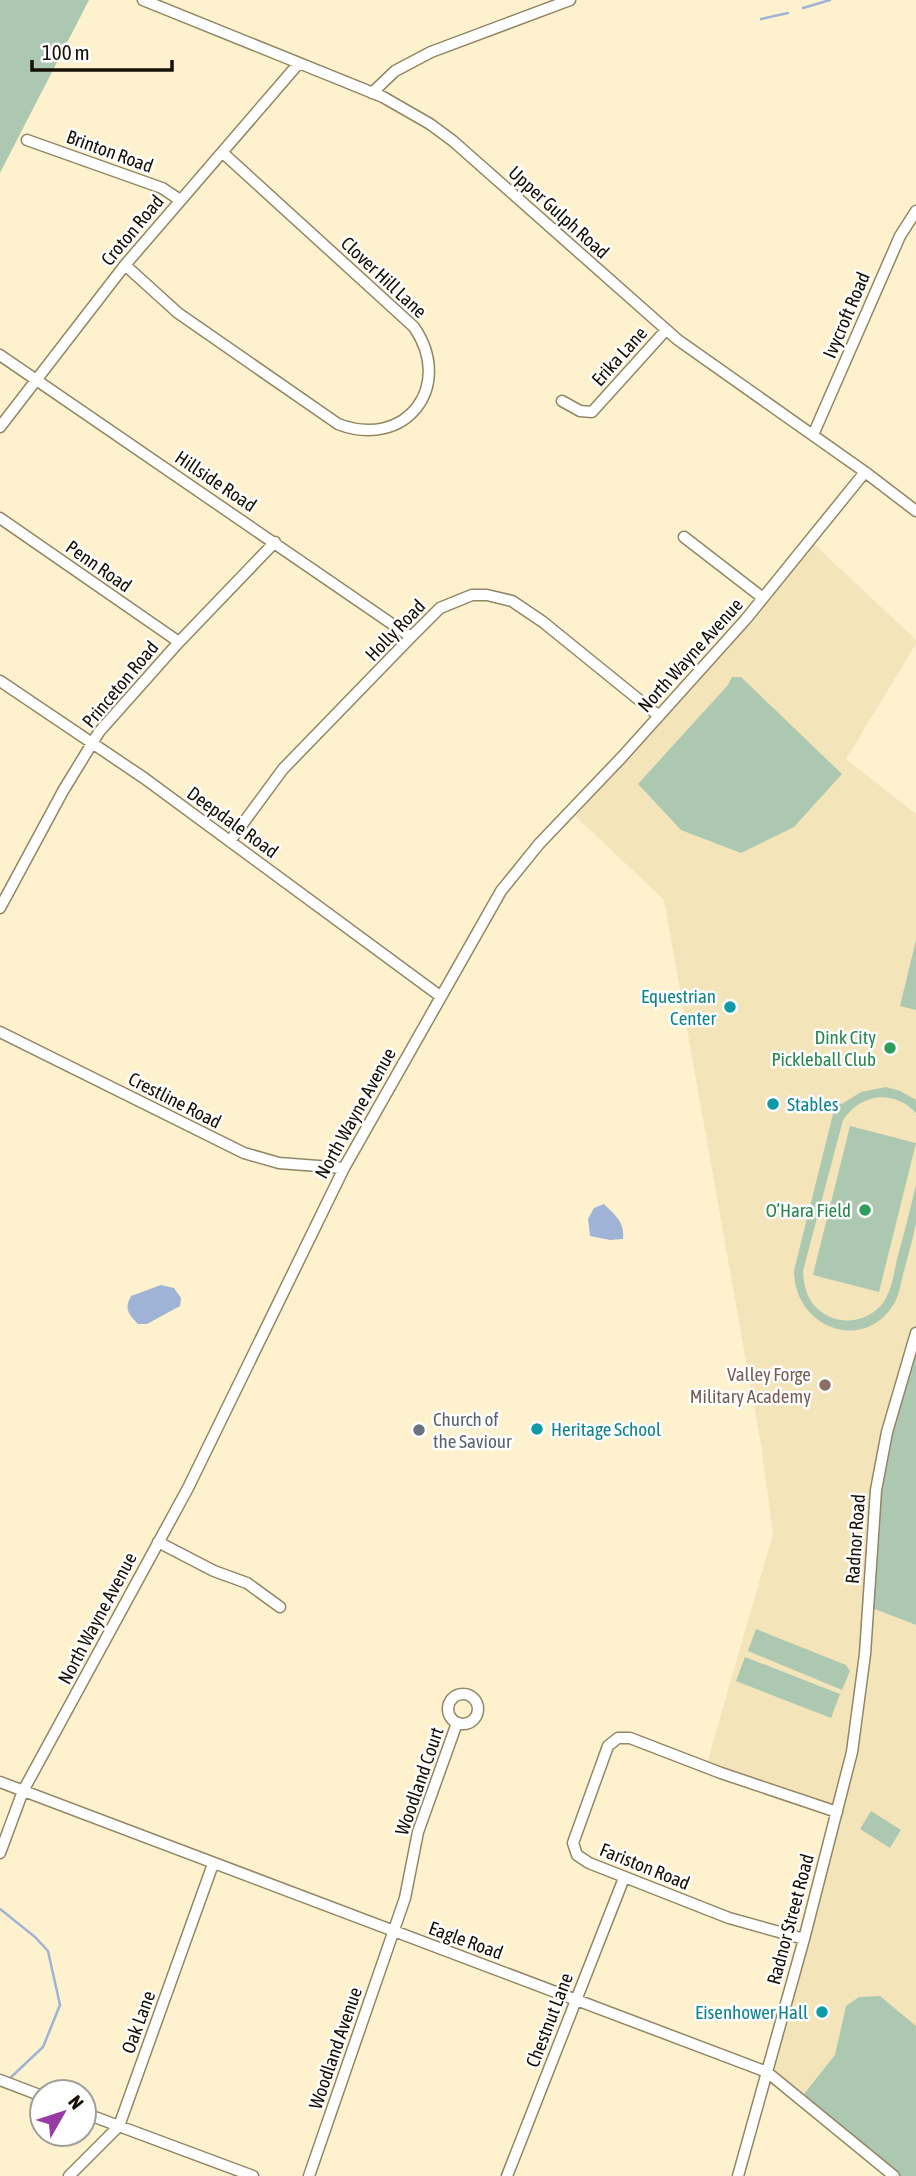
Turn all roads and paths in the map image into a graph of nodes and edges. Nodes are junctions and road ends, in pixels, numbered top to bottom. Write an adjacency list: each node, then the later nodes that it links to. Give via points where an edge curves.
1 (143, 0): 3 (street, Upper Gulph Road)
2 (570, 0): 4 (street, via 431,52 395,71)
3 (299, 64): 4 (street, Upper Gulph Road); 6 (street, Croton Road)
4 (372, 93): 10 (street, Upper Gulph Road, via 406,108 453,141)
5 (27, 140): 7 (street, Brinton Road, via 162,188)
6 (223, 153): 7 (street, Croton Road); 9 (street, Clover Hill Lane, via 414,327 431,370 427,391 413,412 381,429 338,424 187,320)
7 (180, 200): 9 (street, Croton Road)
8 (916, 211): 15 (street, Ivycroft Road, via 895,248)
9 (125, 265): 12 (street, Croton Road)
10 (666, 330): 13 (street, Erika Lane, via 592,412); 15 (street, Upper Gulph Road)
11 (0, 355): 12 (street, Hillside Road)
12 (36, 379): 14 (street, Croton Road); 20 (street, Hillside Road)
13 (562, 401)
14 (0, 427)
15 (813, 435): 16 (street, Upper Gulph Road)
16 (865, 472): 17 (street, Upper Gulph Road); 21 (street, North Wayne Avenue)
17 (916, 511)
18 (0, 519): 23 (street, Penn Road)
19 (684, 537): 21 (street)
20 (275, 542): 22 (street, Hillside Road); 23 (street, Princeton Road)
21 (763, 598): 25 (street, North Wayne Avenue)
22 (411, 637): 25 (street, Holly Road, via 440,608 457,600 487,595 512,601); 27 (street, Holly Road, via 283,769)
23 (179, 642): 26 (street, Princeton Road)
24 (0, 681): 26 (street, Deepdale Road)
25 (659, 716): 29 (street, North Wayne Avenue, via 514,872)
26 (92, 744): 27 (street, Deepdale Road); 28 (street, Princeton Road)
27 (230, 841): 29 (street, Deepdale Road)
28 (0, 908)
29 (440, 996): 31 (street, North Wayne Avenue)
30 (0, 1032): 31 (street, Crestline Road, via 244,1153 279,1163)
31 (344, 1168): 33 (street, North Wayne Avenue)
32 (916, 1333): 36 (street, Radnor Road, via 878,1471 865,1654)
33 (158, 1542): 34 (street, via 247,1583); 38 (street, North Wayne Avenue)
34 (280, 1607)
35 (457, 1723): 43 (street, Woodland Court, via 418,1832 411,1875)
36 (852, 1752): 39 (street, Radnor Street Road)
37 (0, 1782): 38 (street, Eagle Road)
38 (23, 1791): 40 (street, North Wayne Avenue); 41 (street, Eagle Road)
39 (836, 1812): 42 (street, Fariston Road, via 630,1738 618,1738 608,1746 573,1843 577,1855); 44 (street, Radnor Street Road)
40 (0, 1853)
41 (213, 1864): 43 (street, Eagle Road); 50 (street, Oak Lane)
42 (624, 1878): 44 (street, Fariston Road, via 729,1918); 45 (street, Chestnut Lane)
43 (393, 1931): 45 (street, Eagle Road); 53 (street, Woodland Avenue)
44 (804, 1939): 46 (street, Radnor Street Road)
45 (576, 1999): 46 (street, Eagle Road); 54 (street, Chestnut Lane)
46 (767, 2072): 55 (street, Radnor Street Road); 56 (street, Eagle Road)
47 (0, 2080): 48 (street)
48 (28, 2091)
49 (98, 2118): 50 (street)
50 (120, 2126): 51 (street, Oak Lane); 52 (street)
51 (69, 2176)
52 (253, 2176)
53 (309, 2176)
54 (507, 2176)
55 (738, 2176)
56 (894, 2176)

